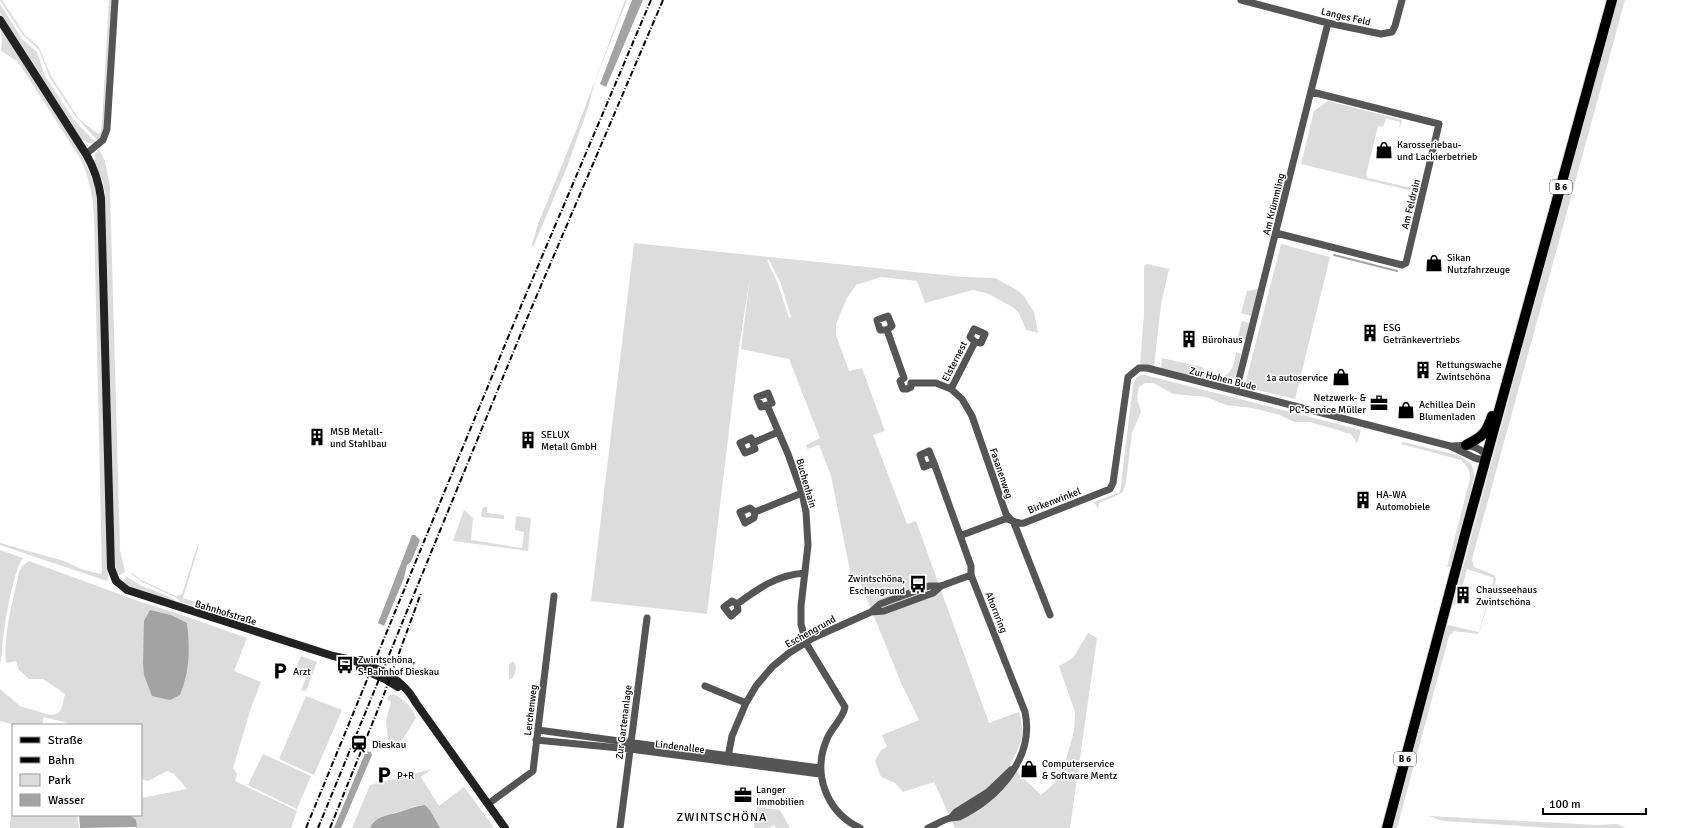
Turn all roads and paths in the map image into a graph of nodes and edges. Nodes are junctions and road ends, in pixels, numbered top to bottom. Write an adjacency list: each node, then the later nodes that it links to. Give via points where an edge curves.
1 (115, 0): 8 (street, via 107,129 103,140)
2 (1241, 0): 6 (street, Langes Feld)
3 (1402, 0): 6 (street, Langes Feld, via 1395,26 1392,32 1387,34)
4 (1612, 0): 12 (main road, B 6)
5 (0, 20): 8 (street)
6 (1328, 22): 7 (street, Am Krümmling)
7 (1312, 92): 9 (street, Am Krümmling); 9 (street, Am Feldrain, via 1439,124 1406,263 1402,265)
8 (86, 154): 43 (street, Bahnhofstraße, via 97,177 101,198 111,568 116,581 127,590 387,673 412,694)
9 (1276, 233): 16 (street, Am Krümmling)
10 (887, 330): 13 (street)
11 (975, 342): 15 (street, Elsternest)
12 (1510, 375): 20 (main road, via 1500,392 1485,434); 22 (main road, B 6)
13 (904, 378): 14 (street, via 909,378); 14 (street, via 900,381 903,389 911,387)
14 (911, 383): 15 (street, Fasanenweg, via 936,383)
15 (951, 390): 27 (street, Fasanenweg, via 962,399 972,416 1006,514)
16 (1236, 391): 21 (street, Zur Hohen Bude); 24 (street, Zur Hohen Bude, via 1147,368 1134,371 1128,377 1126,386 1113,484)
17 (767, 405): 18 (street, Buchenhain)
18 (778, 432): 19 (street); 25 (street, Buchenhain)
19 (753, 443)
20 (1466, 445): 21 (street, Zur Hohen Bude); 22 (street, Zur Hohen Bude, via 1478,447)
21 (1450, 446): 22 (street, Zur Hohen Bude, via 1475,458)
22 (1486, 458): 50 (main road, B 6)
23 (934, 463): 28 (street, Ahornring)
24 (1110, 489): 27 (street, Birkenwinkel, via 1024,523)
25 (802, 493): 26 (street); 29 (street, Buchenhain, via 808,528)
26 (755, 512)
27 (1012, 520): 28 (street, Birkenwinkel, via 1005,519 962,535); 33 (street, Fasanenweg)
28 (962, 538): 30 (street, Ahornring, via 972,566)
29 (805, 573): 32 (street, via 776,579); 35 (street, Buchenhain, via 800,606)
30 (971, 574): 35 (street, Eschengrund, via 941,586 929,586 880,604 871,612); 49 (street, Ahornring, via 1025,712 1027,734 1015,768 994,794 960,816)
31 (554, 596): 38 (street, Lerchenweg)
32 (737, 604)
33 (1050, 615)
34 (647, 618): 40 (street, Zur Gartenanlage)
35 (806, 643): 37 (street, Eschengrund, via 789,653 772,668 756,686); 42 (street, via 845,708 826,740)
36 (705, 686): 37 (street)
37 (746, 703): 41 (street, Eschengrund, via 732,736)
38 (538, 730): 39 (street, Lerchenweg); 40 (street, Lindenallee)
39 (536, 740): 40 (street, Lindenallee); 43 (street, Lerchenweg, via 531,773)
40 (630, 746): 41 (street, Lindenallee); 46 (street, Zur Gartenanlage)
41 (728, 759): 42 (street, Lindenallee)
42 (820, 771): 44 (street, via 822,784 835,809)
43 (488, 804): 45 (street, Bahnhofstraße)
44 (847, 821): 47 (street); 48 (street)
45 (505, 828)
46 (620, 828)
47 (842, 828)
48 (860, 828)
49 (928, 828)
50 (1387, 828)

